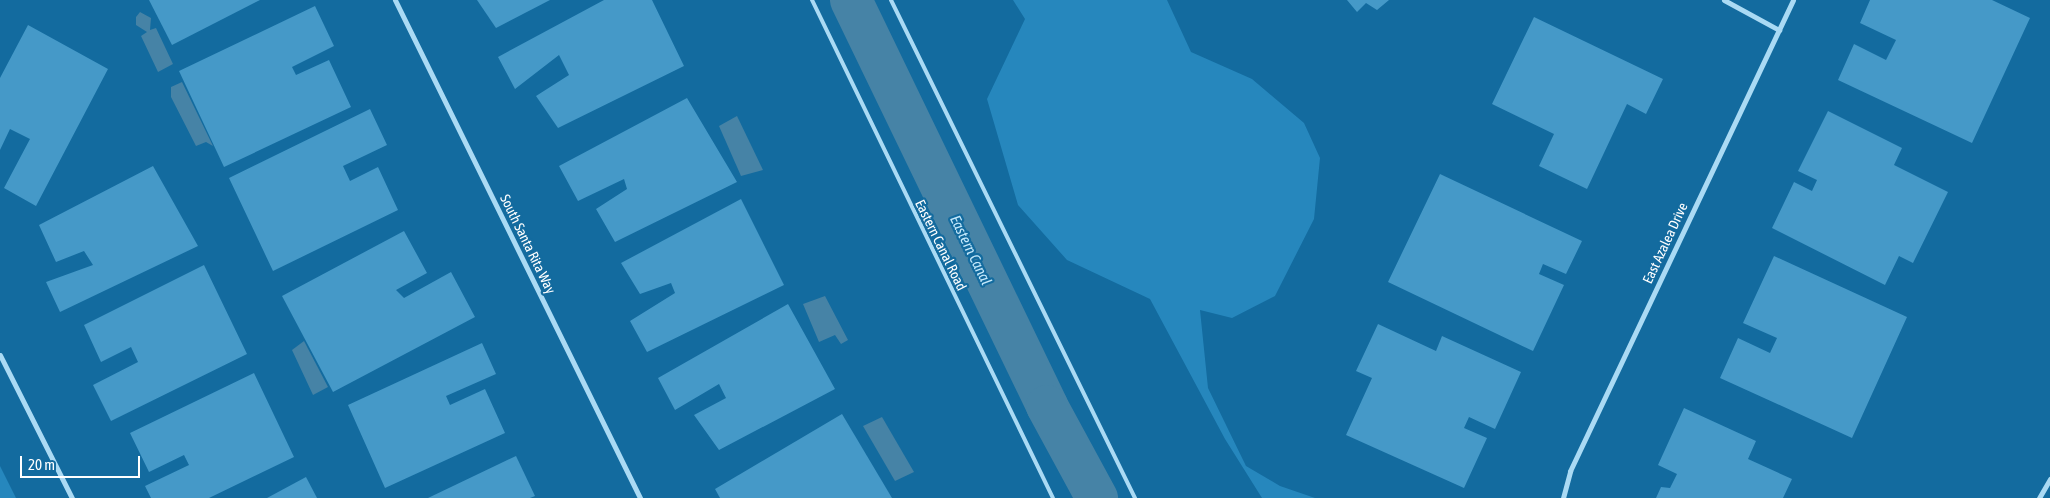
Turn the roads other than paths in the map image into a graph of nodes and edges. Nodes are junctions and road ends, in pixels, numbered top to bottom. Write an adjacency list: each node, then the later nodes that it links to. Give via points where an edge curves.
1 (395, 0): 10 (street, South Santa Rita Way)
2 (812, 0): 11 (lane, Eastern Canal Road)
3 (890, 0): 12 (lane)
4 (1724, 0): 6 (street)
5 (1793, 0): 6 (street, East Azalea Drive)
6 (1779, 30): 13 (street, East Azalea Drive, via 1570,471)
7 (0, 355): 9 (street)
8 (2050, 480): 14 (street)
9 (72, 498)
10 (640, 498)
11 (1053, 498)
12 (1135, 498)
13 (1563, 498)
14 (2039, 498)

